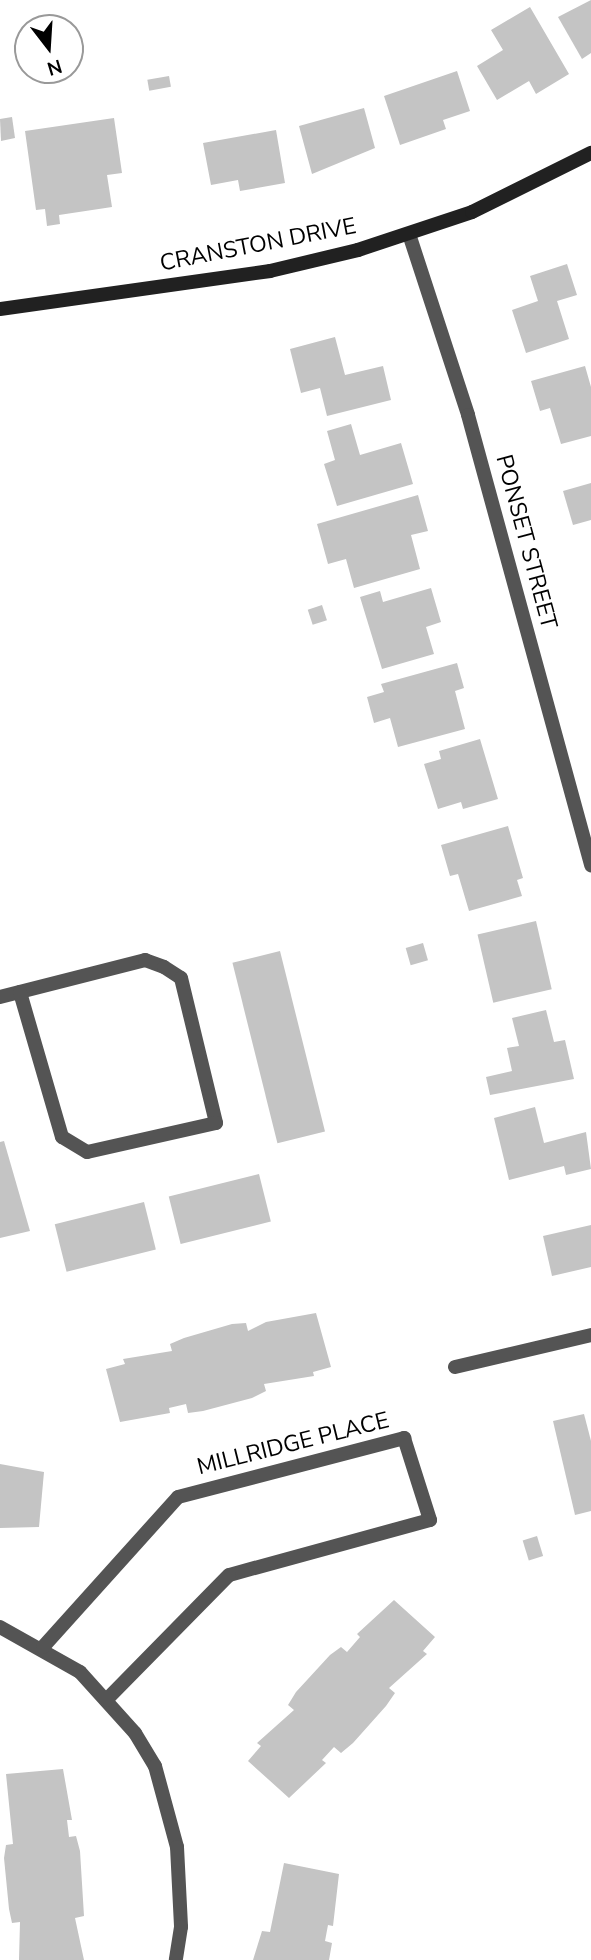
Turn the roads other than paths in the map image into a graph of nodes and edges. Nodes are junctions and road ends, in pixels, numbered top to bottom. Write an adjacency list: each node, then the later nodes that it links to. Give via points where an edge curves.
1 (591, 153): 2 (street, CRANSTON DRIVE, via 472,212)
2 (409, 234): 3 (street, CRANSTON DRIVE, via 270,271); 4 (street, PONSET STREET, via 468,415)
3 (0, 309)
4 (591, 865)
5 (20, 992): 5 (street, via 145,960 181,978 216,1123 87,1152 62,1137); 6 (street)
6 (0, 997)
7 (591, 1335): 8 (street)
8 (455, 1367)
9 (0, 1627): 10 (street)
10 (43, 1647): 11 (street, via 80,1672); 11 (street, MILLRIDGE PLACE, via 178,1497 404,1438 430,1520 229,1575)
11 (106, 1700): 12 (street, via 155,1766 168,1809 181,1887)
12 (176, 1960)

